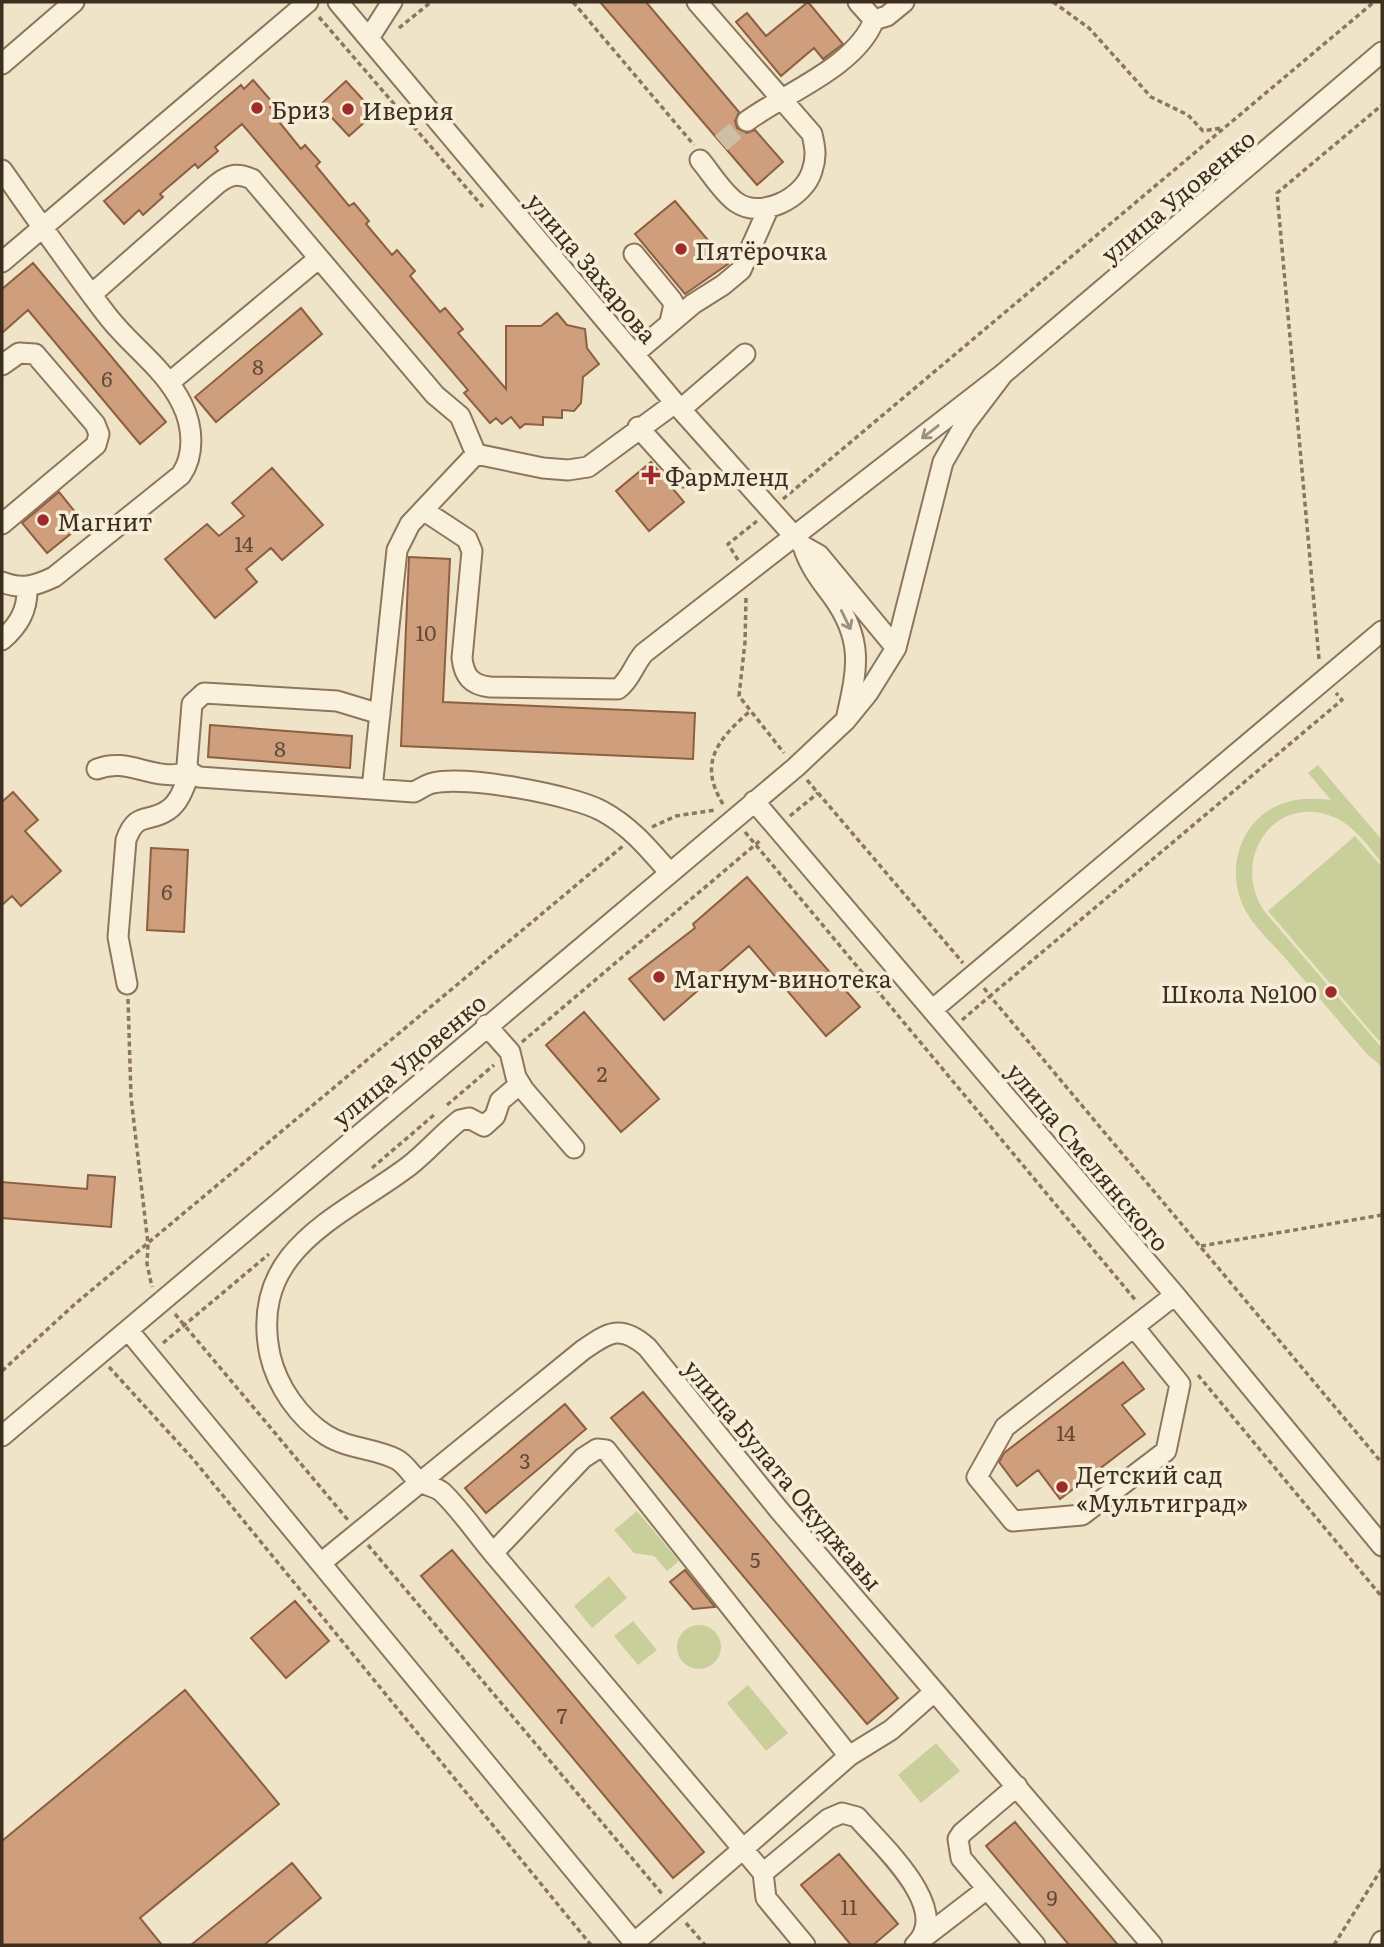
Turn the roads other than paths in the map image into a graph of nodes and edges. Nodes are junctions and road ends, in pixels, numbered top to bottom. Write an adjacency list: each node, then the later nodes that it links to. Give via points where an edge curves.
1 (74, 2): 11 (street)
2 (308, 2): 17 (street)
3 (338, 2): 9 (street, улица Захарова)
4 (392, 2): 9 (street)
5 (697, 2): 12 (street)
6 (858, 2): 8 (street)
7 (904, 2): 8 (street)
8 (874, 20): 12 (street, via 862,41 805,88)
9 (369, 38): 24 (street, улица Захарова)
10 (1382, 52): 26 (street, улица Удовенко)
11 (2, 65)
12 (782, 99): 13 (street); 16 (street, via 812,134 817,152 812,174 803,186 779,205)
13 (747, 121)
14 (698, 153): 16 (street, via 736,203 759,210)
15 (2, 170): 17 (street)
16 (769, 207): 22 (street, via 741,270)
17 (43, 228): 20 (street); 21 (street)
18 (634, 254): 22 (street, via 671,299)
19 (318, 259): 21 (street, via 252,179 233,174); 27 (street); 30 (street, via 435,395 460,415)
20 (2, 262)
21 (92, 294): 27 (street)
22 (670, 322): 24 (street)
23 (746, 354): 28 (street)
24 (634, 355): 28 (street, улица Захарова)
25 (2, 365): 33 (street, via 19,353 35,354 99,434 96,445)
26 (1003, 374): 34 (street, улица Удовенко, one-way to 34); 39 (street, улица Удовенко, via 943,462)
27 (170, 382): 36 (street, via 188,419 190,462 186,469 54,577)
28 (678, 406): 29 (street); 34 (street, улица Захарова, via 764,515)
29 (638, 428): 30 (street, via 588,467 543,468); 31 (street)
30 (476, 454): 32 (street)
31 (683, 477)
32 (423, 510): 34 (street, улица Удовенко, via 467,539 472,551 462,659 470,681 489,687 618,689 645,653); 42 (street, via 397,550)
33 (2, 524)
34 (802, 549): 39 (street, via 819,555); 40 (street, one-way to 40, via 842,611)
35 (2, 582): 36 (street)
36 (27, 587): 38 (street, via 23,614)
37 (1382, 631): 50 (street)
38 (2, 640)
39 (896, 648): 41 (street, улица Удовенко)
40 (857, 650): 41 (street); 43 (street)
41 (883, 668): 43 (street, улица Удовенко)
42 (380, 713): 45 (street, via 337,701 204,692 192,704); 46 (street)
43 (846, 720): 47 (street, улица Удовенко)
44 (97, 769): 45 (street, via 116,764 168,777)
45 (190, 772): 46 (street, via 199,777); 49 (street, via 175,803 167,811 142,817 126,840 118,937)
46 (372, 789): 48 (street, via 414,792 447,782 519,788 566,798 601,810 636,834)
47 (754, 801): 48 (street, улица Удовенко); 50 (street, улица Смелянского)
48 (669, 872): 51 (street, улица Удовенко)
49 (128, 984)
50 (932, 1010): 54 (street, улица Смелянского)
51 (486, 1024): 52 (street, via 510,1052); 56 (street, улица Удовенко)
52 (520, 1084): 53 (street); 58 (street, via 499,1101 491,1122 484,1126 469,1118 460,1120 410,1165 306,1238 286,1259 273,1283 268,1342 274,1372 287,1396 325,1435 396,1459)
53 (574, 1148)
54 (1175, 1295): 55 (street); 59 (street, улица Смелянского)
55 (1141, 1322): 55 (street, via 1005,1427 977,1477 1013,1521 1082,1515 1166,1451 1180,1384)
56 (128, 1330): 57 (street, улица Удовенко); 61 (street)
57 (2, 1436)
58 (420, 1482): 60 (street, via 441,1491); 61 (street, улица Булата Окуджавы); 62 (street, улица Булата Окуджавы, via 592,1344 620,1331 634,1335)
59 (1382, 1546)
60 (493, 1553): 63 (street, via 583,1458 597,1449 606,1450); 65 (street)
61 (321, 1563): 70 (street)
62 (934, 1692): 63 (street, via 891,1730); 64 (street, улица Булата Окуджавы)
63 (849, 1756): 65 (street)
64 (1017, 1786): 67 (street, via 958,1839 961,1858); 73 (street, улица Булата Окуджавы)
65 (743, 1849): 66 (street); 70 (street)
66 (764, 1873): 69 (street, via 828,1819 842,1813 858,1817 921,1893 928,1914); 71 (street, via 766,1898)
67 (986, 1889): 69 (street); 72 (street)
68 (1382, 1941): 74 (street)
69 (918, 1942)
70 (635, 1944)
71 (805, 1945)
72 (1035, 1945)
73 (1152, 1945)
74 (1380, 1945)

